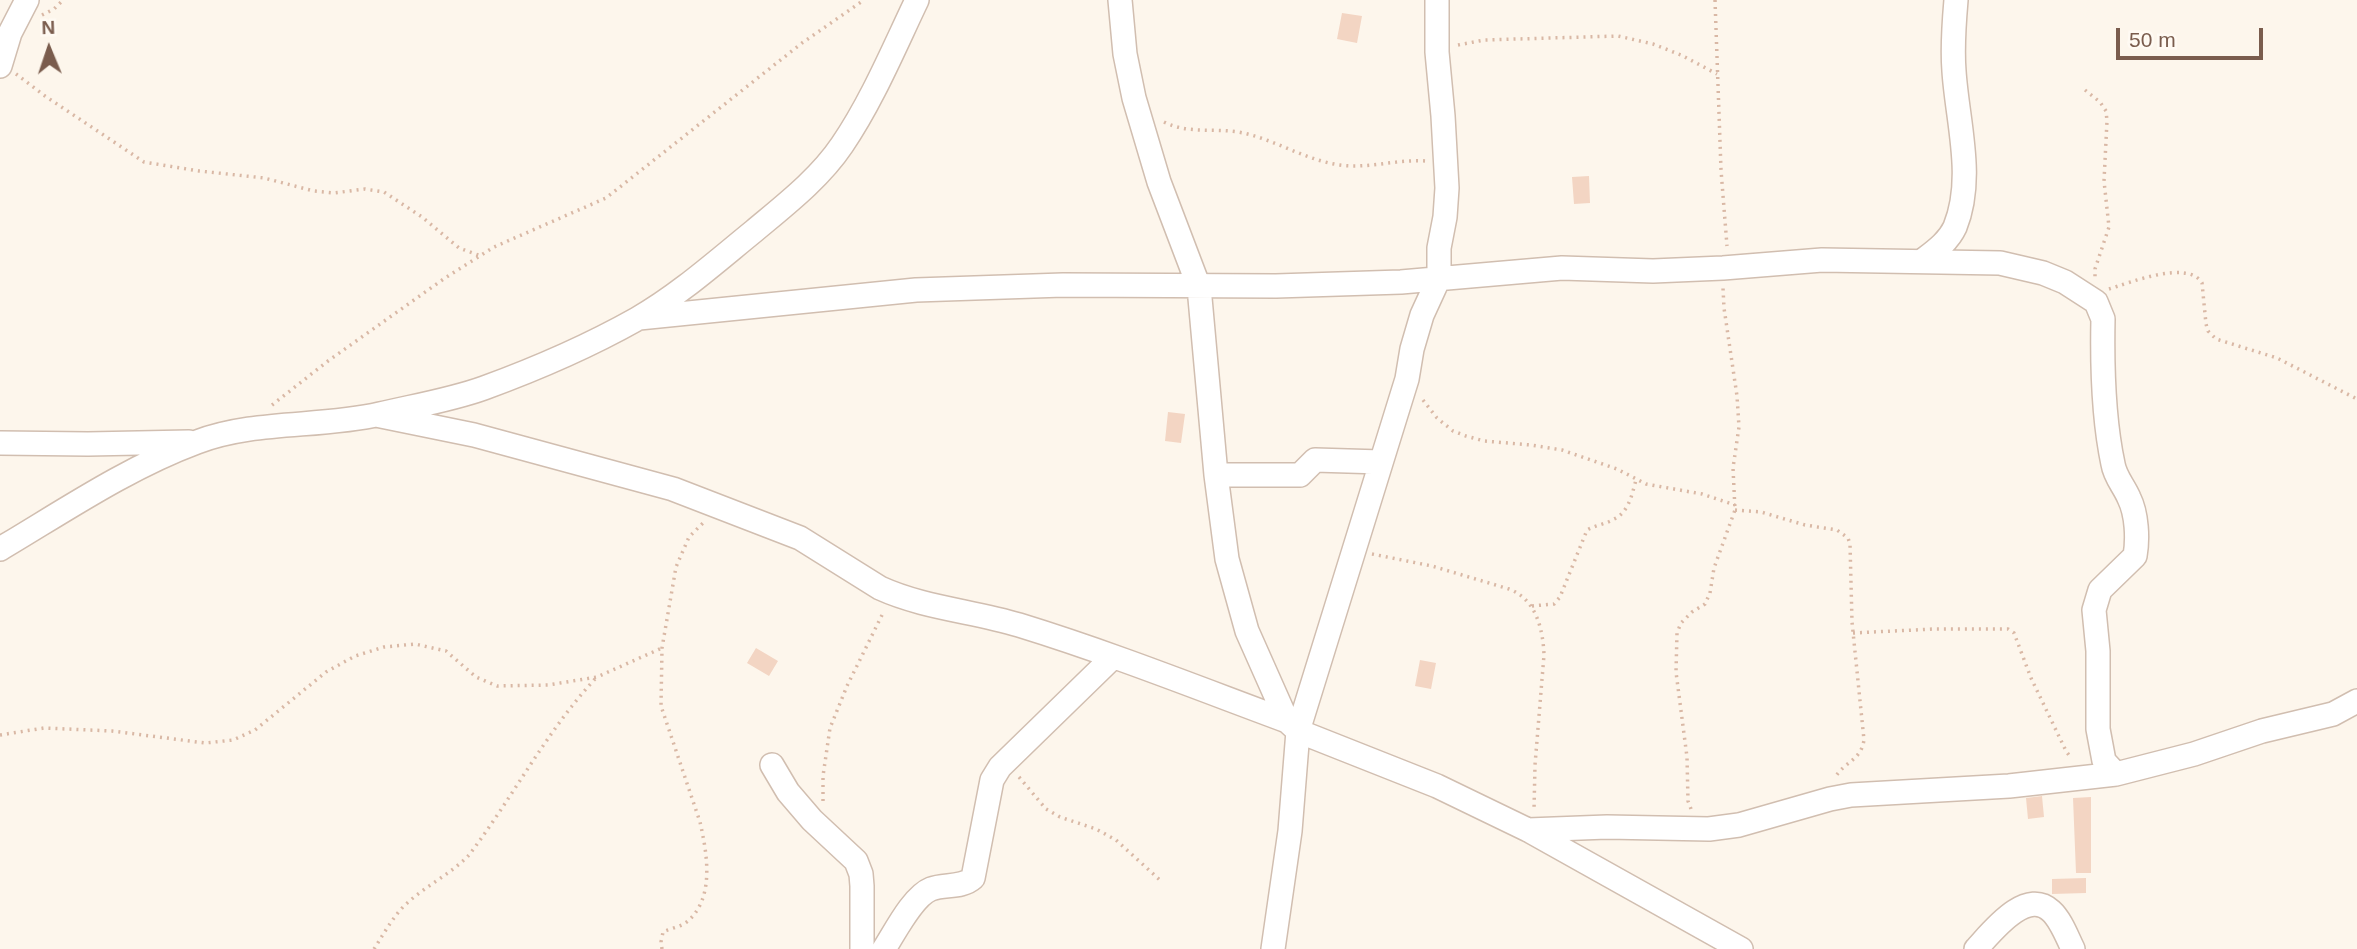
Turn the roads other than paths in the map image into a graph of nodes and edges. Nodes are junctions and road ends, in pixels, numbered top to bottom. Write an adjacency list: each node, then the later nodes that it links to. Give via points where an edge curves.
1 (27, 0): 6 (street)
2 (917, 0): 10 (street, via 843,145 824,169 701,274)
3 (1120, 0): 9 (street, via 1134,98 1159,182)
4 (1437, 0): 8 (street, via 1445,163)
5 (1956, 0): 7 (street, via 1953,45 1962,201 1948,240)
6 (1, 64)
7 (1922, 261): 8 (street, via 1822,260 1653,271 1562,268); 21 (street, via 2000,263 2054,277 2092,294 2103,319 2109,444 2114,469 2130,499 2136,539 2135,556 2100,590 2094,610 2098,729 2104,761)
8 (1439, 278): 9 (street); 14 (street, via 1422,315)
9 (1199, 287): 10 (street, via 915,290); 15 (street)
10 (639, 318): 11 (street, via 555,360 482,389)
11 (376, 415): 12 (street, via 240,431); 17 (street, via 488,439 673,489 800,538 892,594 1017,625)
12 (198, 442): 13 (street); 16 (street, via 125,475)
13 (0, 443)
14 (1381, 462): 15 (street, via 1315,460 1300,475); 19 (street)
15 (1216, 475): 19 (street, via 1227,559 1247,631)
16 (0, 549)
17 (1113, 657): 19 (street); 24 (street, via 992,780 973,878 918,897)
18 (2357, 701): 21 (street, via 2333,714)
19 (1293, 726): 22 (street); 25 (street, via 1290,831)
20 (772, 765): 23 (street, via 812,820 856,861 862,886)
21 (2116, 774): 22 (street, via 1841,797 1740,825)
22 (1531, 830): 26 (street)
23 (862, 949)
24 (884, 949)
25 (1273, 949)
26 (1741, 949)
27 (1976, 949): 28 (street, via 2014,911 2039,904 2050,909)
28 (2073, 949)

